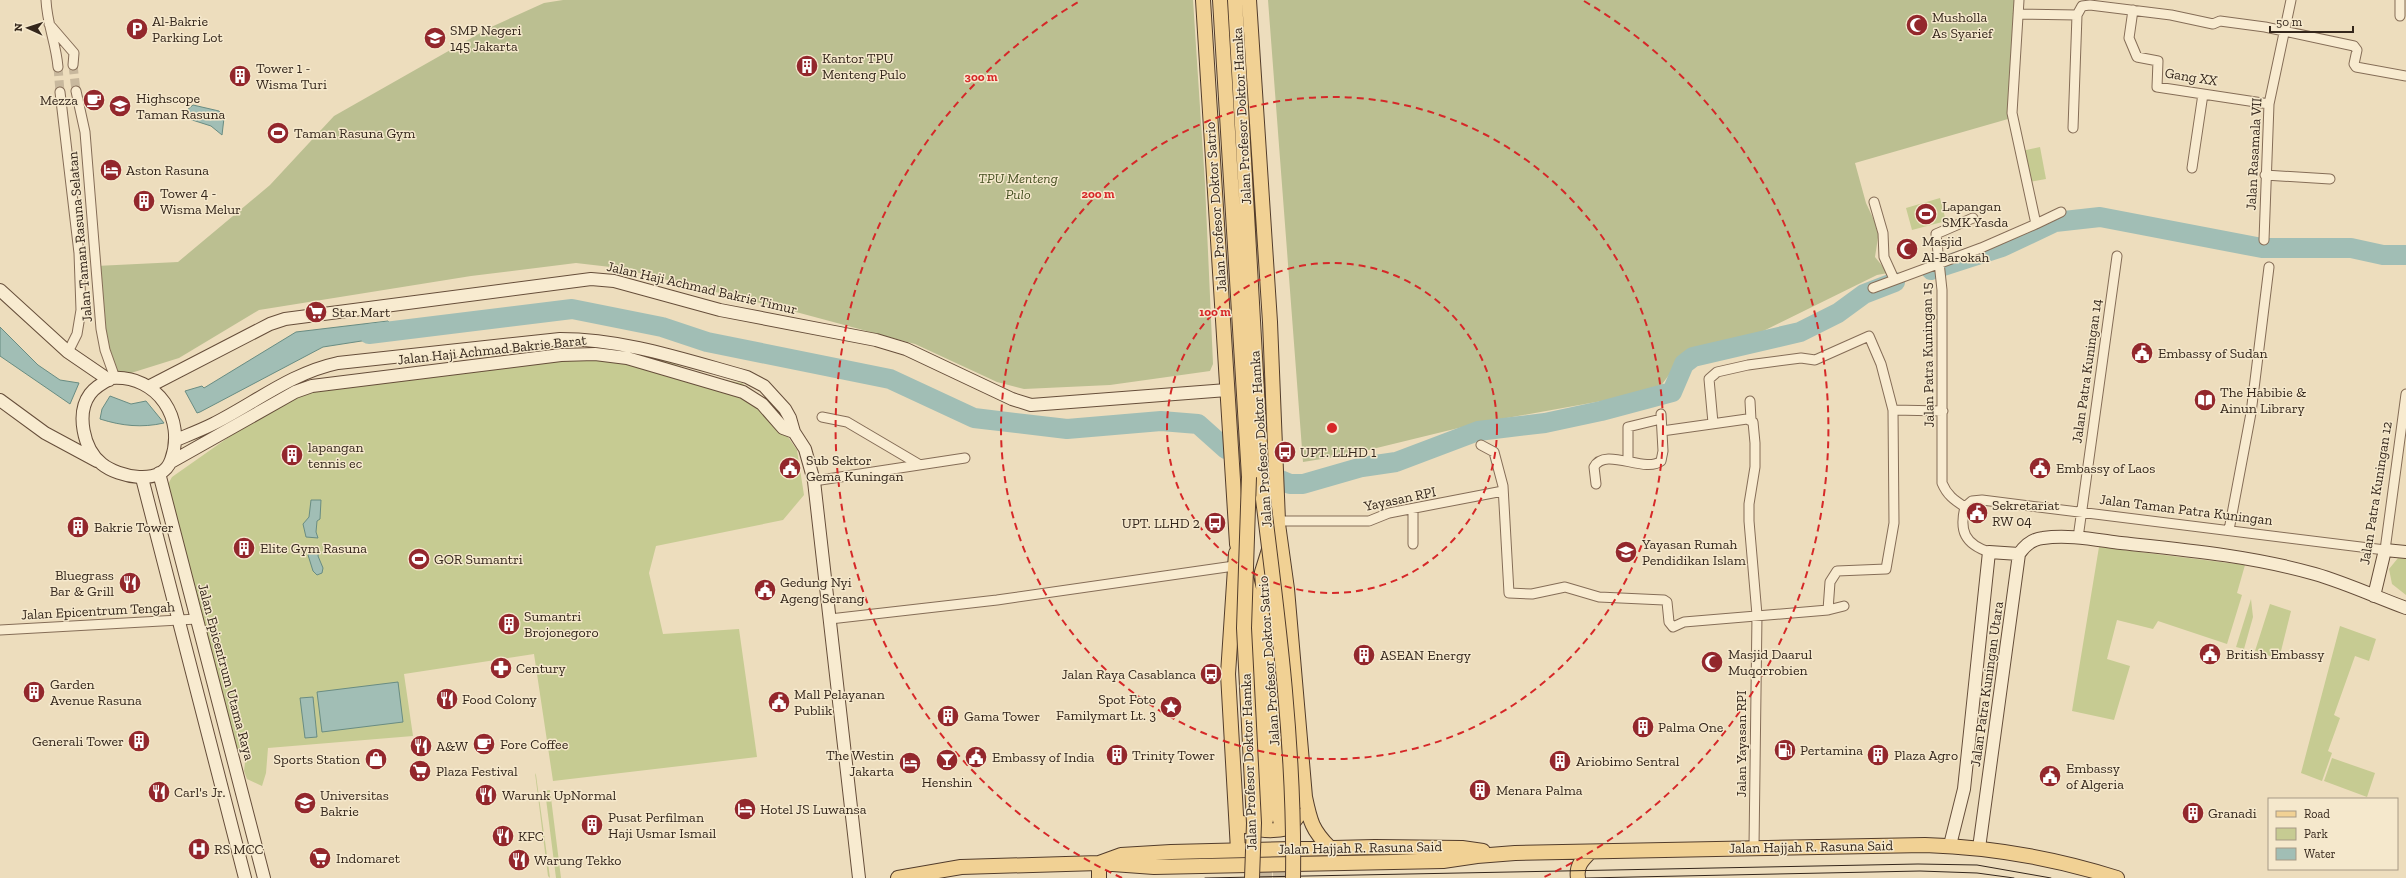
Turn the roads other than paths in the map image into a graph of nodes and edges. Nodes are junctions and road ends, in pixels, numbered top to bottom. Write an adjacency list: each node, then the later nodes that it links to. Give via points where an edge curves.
1 (46, 0): 13 (street)
2 (1203, 0): 42 (main road, Jalan Profesor Doktor Satrio)
3 (1220, 0): 104 (main road, Jalan Profesor Doktor Hamka, bridge, via 1249,477 1244,628 1254,823)
4 (1235, 0): 105 (main road, Jalan Profesor Doktor Hamka, bridge, via 1263,499 1280,636 1292,771)
5 (1249, 0): 70 (main road, Jalan Profesor Doktor Satrio, via 1270,322)
6 (2019, 0): 10 (street)
7 (2291, 0): 14 (street, Jalan Rasamala VII)
8 (2400, 0): 12 (street)
9 (2133, 10): 11 (street, via 2086,5 2079,9); 14 (street, via 2213,24 2220,21); 18 (street, Gang XX, via 2130,43 2137,57 2159,62 2157,87)
10 (2018, 14): 11 (street); 27 (street, via 2012,113)
11 (2077, 15): 20 (street)
12 (2400, 16)
13 (47, 21): 15 (street, via 57,53); 16 (street, via 74,52)
14 (2285, 30): 17 (street, via 2354,46 2357,50 2354,64 2356,67); 19 (street, Jalan Rasamala VII)
15 (58, 66)
16 (73, 66)
17 (2406, 76)
18 (2203, 94): 19 (street, Gang XX); 21 (street)
19 (2269, 104): 22 (street, Jalan Rasamala VII)
20 (2073, 128)
21 (2192, 168)
22 (2265, 175): 23 (street); 28 (street, Jalan Rasamala VII)
23 (2330, 179)
24 (1874, 202): 32 (street, via 1883,233 1884,257)
25 (2061, 212): 27 (street)
26 (1973, 218): 30 (street, Jalan Patra Kuningan 15, via 1936,234)
27 (2036, 224): 30 (street)
28 (2264, 240)
29 (2117, 256): 69 (street, Jalan Patra Kuningan 14)
30 (1938, 264): 32 (street); 48 (street, Jalan Patra Kuningan 15, via 1941,276)
31 (2269, 267): 71 (street, via 2251,413)
32 (1894, 279): 33 (street)
33 (1873, 288)
34 (0, 290): 36 (street)
35 (649, 350): 37 (street); 38 (street, Jalan Haji Achmad Bakrie Barat, via 609,341 560,339 338,363 317,367); 46 (street, Jalan Haji Achmad Bakrie Barat, via 747,377 764,386)
36 (68, 352): 39 (street); 39 (street, Jalan Taman Rasuna Selatan, via 77,334 81,310 79,253 61,93 76,92 85,132 102,329)
37 (646, 363): 41 (street, Jalan Haji Achmad Bakrie Barat, via 627,358 578,354 331,382); 50 (street, Jalan Haji Achmad Bakrie Barat, via 743,392 762,404)
38 (301, 374): 41 (street); 55 (street, Jalan Haji Achmad Bakrie Barat, via 213,424)
39 (112, 379): 40 (street, via 141,381); 60 (street, via 94,389 84,408 83,423 87,441)
40 (150, 386): 42 (street, Jalan Haji Achmad Bakrie Timur, via 270,324 285,319 591,279 614,281 720,310 894,345 1012,399 1031,405); 55 (street, via 171,412)
41 (306, 388): 59 (street, Jalan Haji Achmad Bakrie Barat)
42 (1227, 390): 73 (main road, Jalan Profesor Doktor Satrio)
43 (2406, 394): 75 (street, Jalan Patra Kuningan 12)
44 (0, 400): 60 (street, via 46,433)
45 (1750, 402): 51 (street, Jalan Yayasan RPI)
46 (785, 409): 50 (street); 54 (street, Jalan Haji Achmad Bakrie Barat)
47 (1893, 410): 48 (street); 52 (street, via 1869,336 1815,360 1801,358 1717,372 1709,379); 83 (street, via 1894,523 1886,569 1837,571 1830,582)
48 (1943, 411): 67 (street, Jalan Patra Kuningan 15, via 1942,483 1952,499)
49 (822, 417): 61 (street, via 847,422)
50 (774, 418): 54 (street, Jalan Haji Achmad Bakrie Barat, via 782,428)
51 (1751, 420): 52 (street); 84 (street, Jalan Yayasan RPI, via 1755,461 1749,521)
52 (1713, 424): 53 (street)
53 (1662, 431): 58 (street, via 1663,455 1659,463 1649,466); 58 (street, via 1661,416 1628,428)
54 (794, 432): 64 (street, via 805,449)
55 (176, 440): 59 (street)
56 (1481, 445): 66 (street, via 1494,452)
57 (965, 458): 61 (street)
58 (1628, 461): 65 (street, via 1611,460 1596,463)
59 (171, 462): 62 (street)
60 (100, 463): 63 (street, via 111,470)
61 (920, 465): 64 (street)
62 (159, 473): 63 (street); 85 (street, Jalan Epicentrum Utama Raya)
63 (142, 478): 87 (street)
64 (814, 481): 86 (street)
65 (1596, 484)
66 (1503, 491): 68 (street, Yayasan RPI); 84 (street, via 1509,593 1532,594 1565,587 1599,597 1664,600 1667,602 1669,622 1673,627 1684,622)
67 (1965, 507): 69 (street, Jalan Taman Patra Kuningan, via 1972,501 1982,500); 76 (street, via 1962,528 1967,540 1975,548)
68 (1413, 509): 70 (street, Yayasan RPI, via 1389,513 1369,521); 74 (street)
69 (2085, 511): 71 (street, Jalan Taman Patra Kuningan); 72 (street, Jalan Patra Kuningan 14)
70 (1278, 522): 73 (main road, Jalan Profesor Doktor Satrio, via 1262,572 1273,820 1251,597); 89 (main road, via 1287,589)
71 (2229, 530): 75 (street, Jalan Taman Patra Kuningan)
72 (2078, 538): 78 (street, via 2042,538 2027,544); 80 (street, via 2211,552 2274,564 2317,575)
73 (1237, 544): 79 (main road)
74 (1413, 544)
75 (2385, 550): 77 (street, Jalan Taman Patra Kuningan); 80 (street, Jalan Patra Kuningan 12)
76 (1989, 552): 78 (street); 91 (street, Jalan Patra Kuningan Utara, via 1964,789)
77 (2406, 552)
78 (2019, 554): 94 (street, Jalan Patra Kuningan Utara)
79 (1234, 566): 86 (street, via 997,600); 90 (main road, via 1228,674)
80 (2374, 596): 82 (street)
81 (1844, 606): 83 (street)
82 (2406, 608)
83 (1828, 610): 84 (street)
84 (1757, 615): 93 (street, Jalan Yayasan RPI)
85 (197, 619): 87 (street, Jalan Epicentrum Tengah); 100 (street, Jalan Epicentrum Utama Raya)
86 (830, 619): 101 (street)
87 (179, 620): 88 (street, Jalan Epicentrum Tengah); 99 (street)
88 (0, 630)
89 (1305, 797): 90 (main road, via 1300,813 1289,828 1247,827); 92 (main road, via 1310,822)
90 (1236, 813): 95 (main road)
91 (1950, 846): 93 (main road, Jalan Hajjah R. Rasuna Said); 94 (main road, Jalan Hajjah R. Rasuna Said)
92 (1330, 848): 95 (main road, Jalan Hajjah R. Rasuna Said); 97 (main road, Jalan Hajjah R. Rasuna Said, via 1462,848)
93 (1754, 848): 96 (main road, Jalan Hajjah R. Rasuna Said)
94 (1980, 848): 107 (main road, Jalan Hajjah R. Rasuna Said, via 2061,862)
95 (1238, 850): 98 (main road, Jalan Hajjah R. Rasuna Said, via 1121,855)
96 (1590, 852): 97 (main road, Jalan Hajjah R. Rasuna Said); 106 (main road, via 1579,864)
97 (1502, 854): 98 (main road, Jalan Hajjah R. Rasuna Said, via 1443,861 1154,867)
98 (1099, 863): 102 (main road, Jalan Hajjah R. Rasuna Said, via 961,868); 103 (main road)
99 (245, 878)
100 (264, 878)
101 (859, 878)
102 (898, 878)
103 (1099, 878)
104 (1252, 878)
105 (1293, 878)
106 (1578, 878)
107 (2117, 878)

